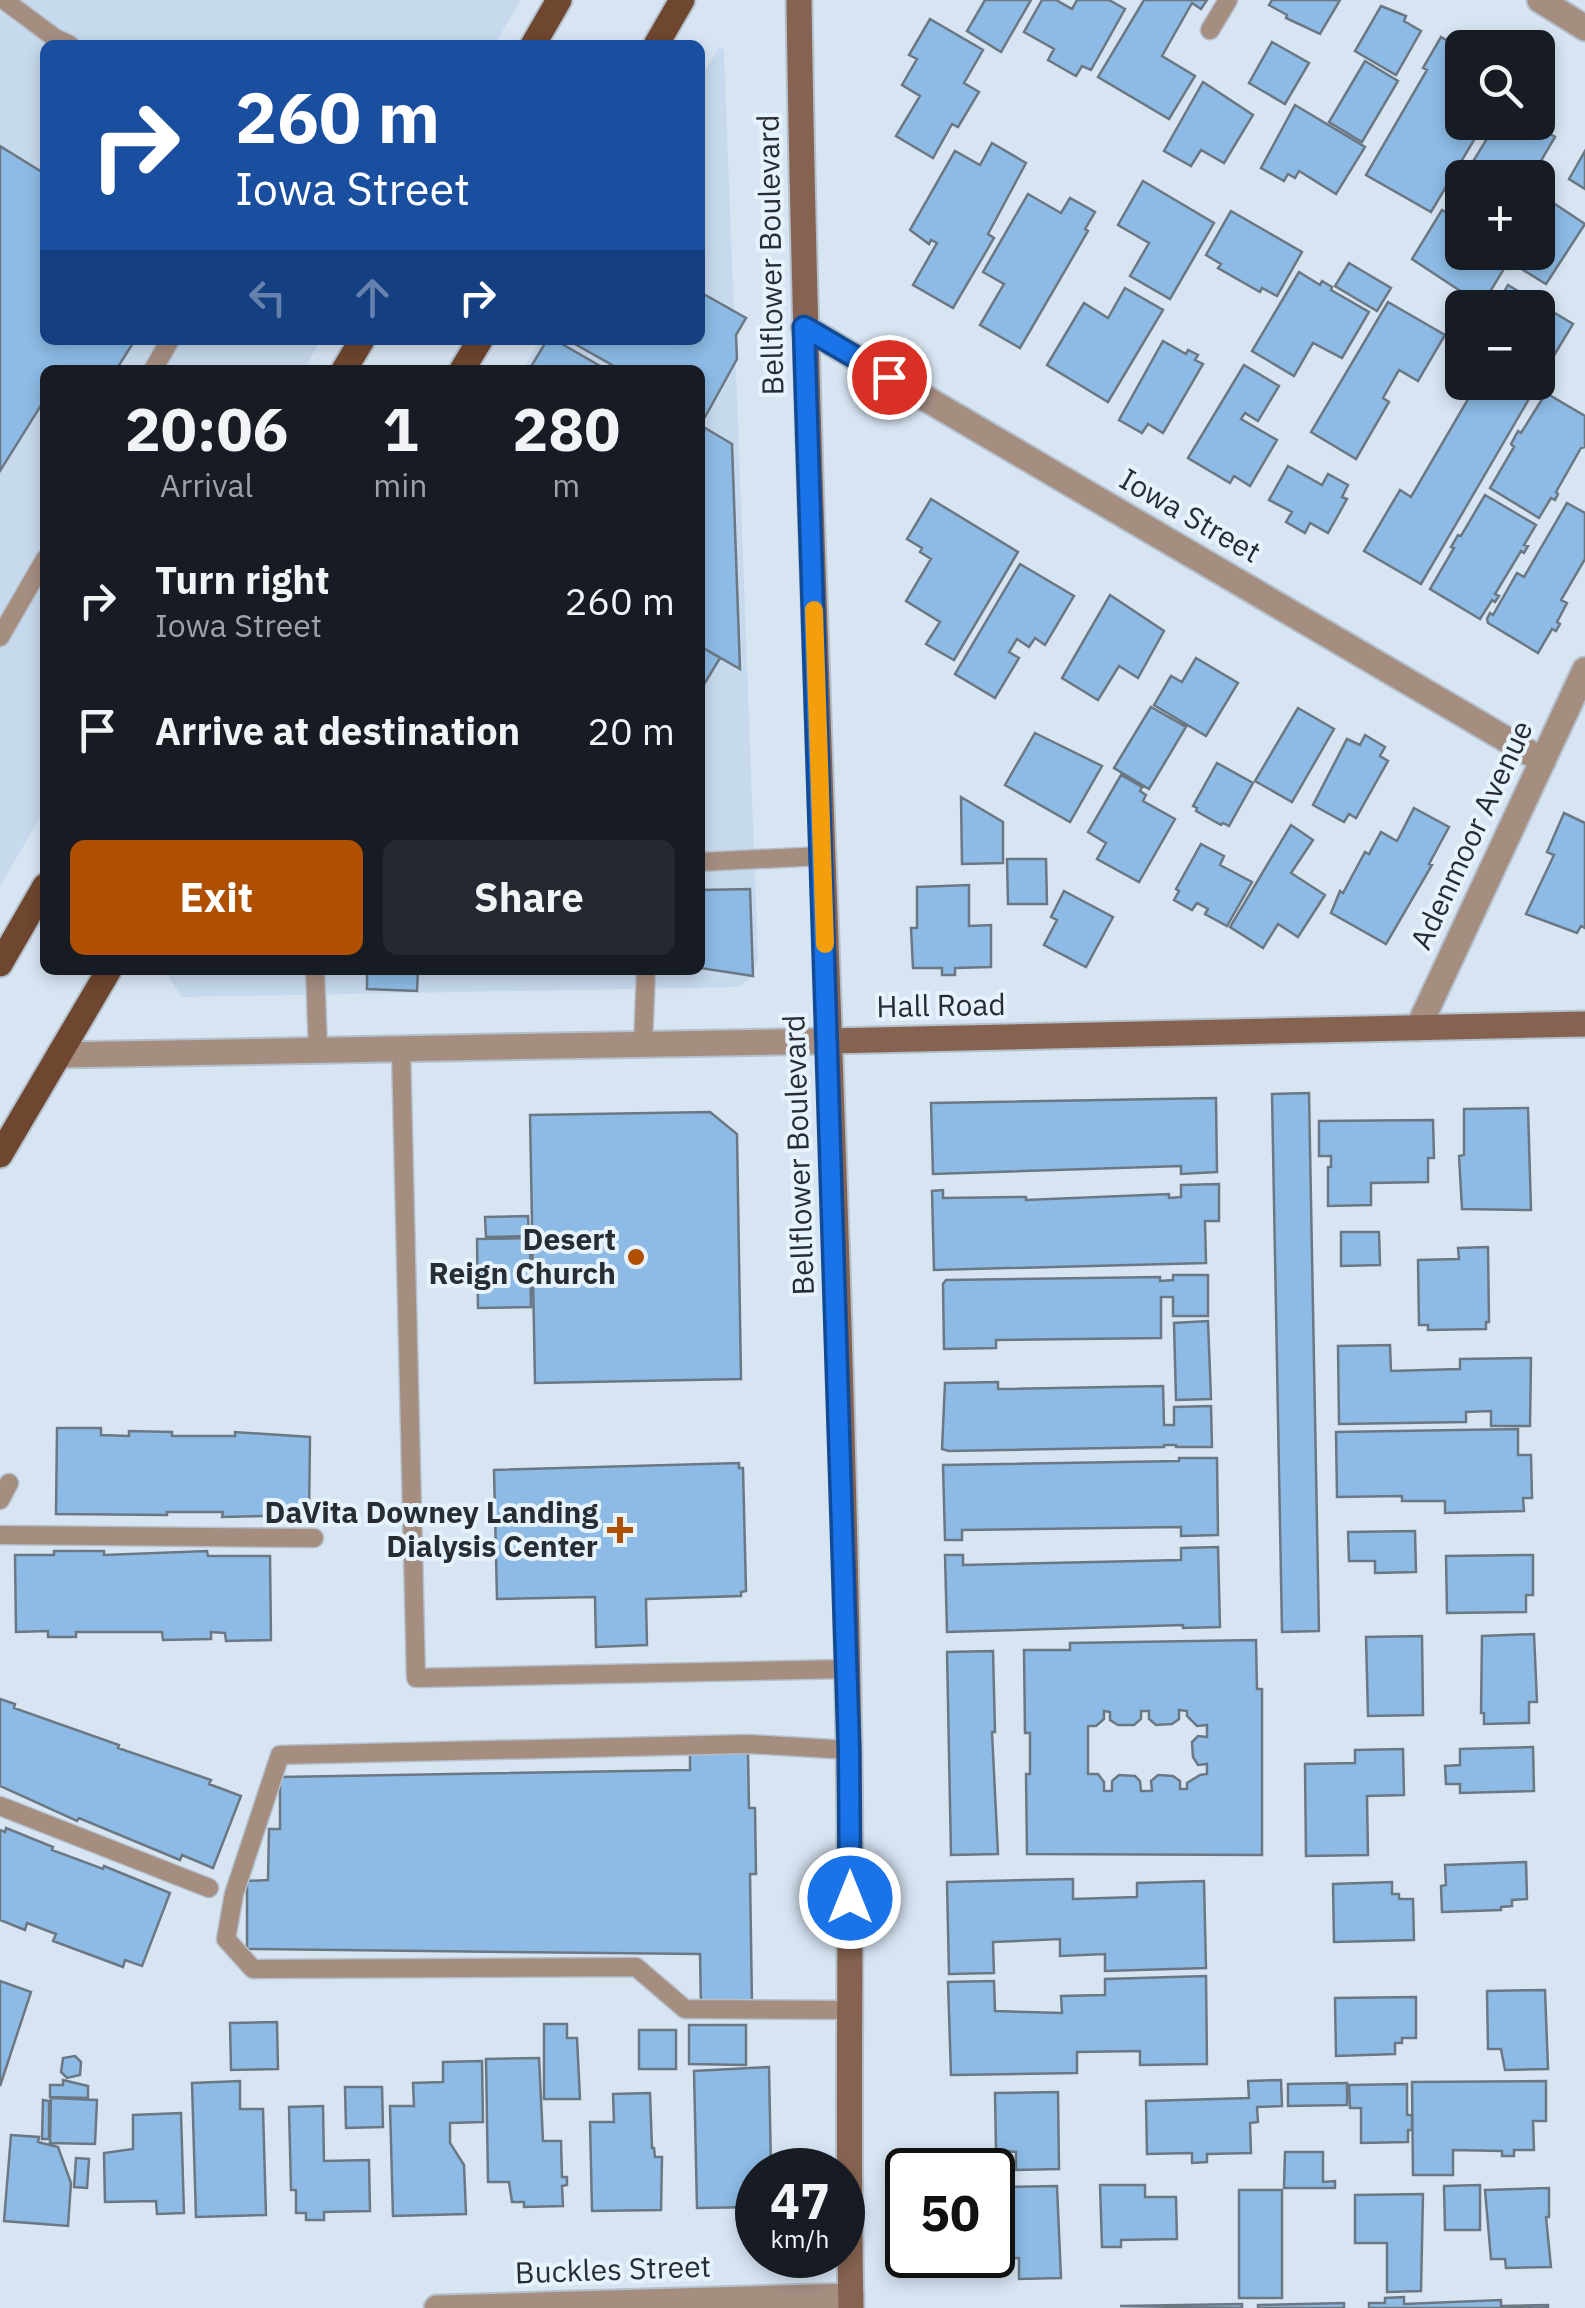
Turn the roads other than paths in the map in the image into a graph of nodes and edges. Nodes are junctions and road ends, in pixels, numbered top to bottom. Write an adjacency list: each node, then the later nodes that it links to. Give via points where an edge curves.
1 (4, 0): 9 (lane)
2 (559, 0): 10 (main road)
3 (682, 0): 11 (main road)
4 (799, 0): 12 (main road, Bellflower Boulevard)
5 (1228, 0): 8 (lane)
6 (1540, 0): 7 (street)
7 (1585, 28)
8 (1210, 30)
9 (63, 40)
10 (536, 40)
11 (659, 40)
12 (804, 327): 16 (street, Iowa Street); 17 (main road, Bellflower Boulevard)
13 (40, 569): 14 (lane)
14 (0, 637)
15 (1585, 670): 16 (street, Adenmoor Avenue)
16 (1542, 762): 25 (street, Adenmoor Avenue)
17 (822, 856): 18 (lane); 26 (main road, Bellflower Boulevard)
18 (705, 862)
19 (40, 895): 20 (main road)
20 (0, 964)
21 (106, 975): 30 (main road)
22 (315, 975): 29 (lane)
23 (646, 975): 27 (lane)
24 (1585, 1024): 25 (main road, Hall Road)
25 (1418, 1028): 26 (main road, Hall Road)
26 (828, 1041): 27 (street, Hall Road); 34 (main road, Bellflower Boulevard)
27 (644, 1044): 28 (street, Hall Road)
28 (401, 1049): 29 (street, Hall Road); 34 (lane, via 416,1678)
29 (318, 1050): 30 (street, Hall Road)
30 (58, 1056): 31 (main road)
31 (0, 1155)
32 (0, 1535): 33 (lane)
33 (314, 1538)
34 (846, 1669): 35 (main road, Bellflower Boulevard)
35 (849, 1750): 38 (main road, Bellflower Boulevard); 38 (lane, via 748,1744 280,1755 226,1939 253,1969 636,1967 685,2008)
36 (0, 1806): 37 (lane)
37 (209, 1888)
38 (850, 2010): 39 (main road, Bellflower Boulevard)
39 (851, 2302): 40 (street, Buckles Street)
40 (437, 2308)

